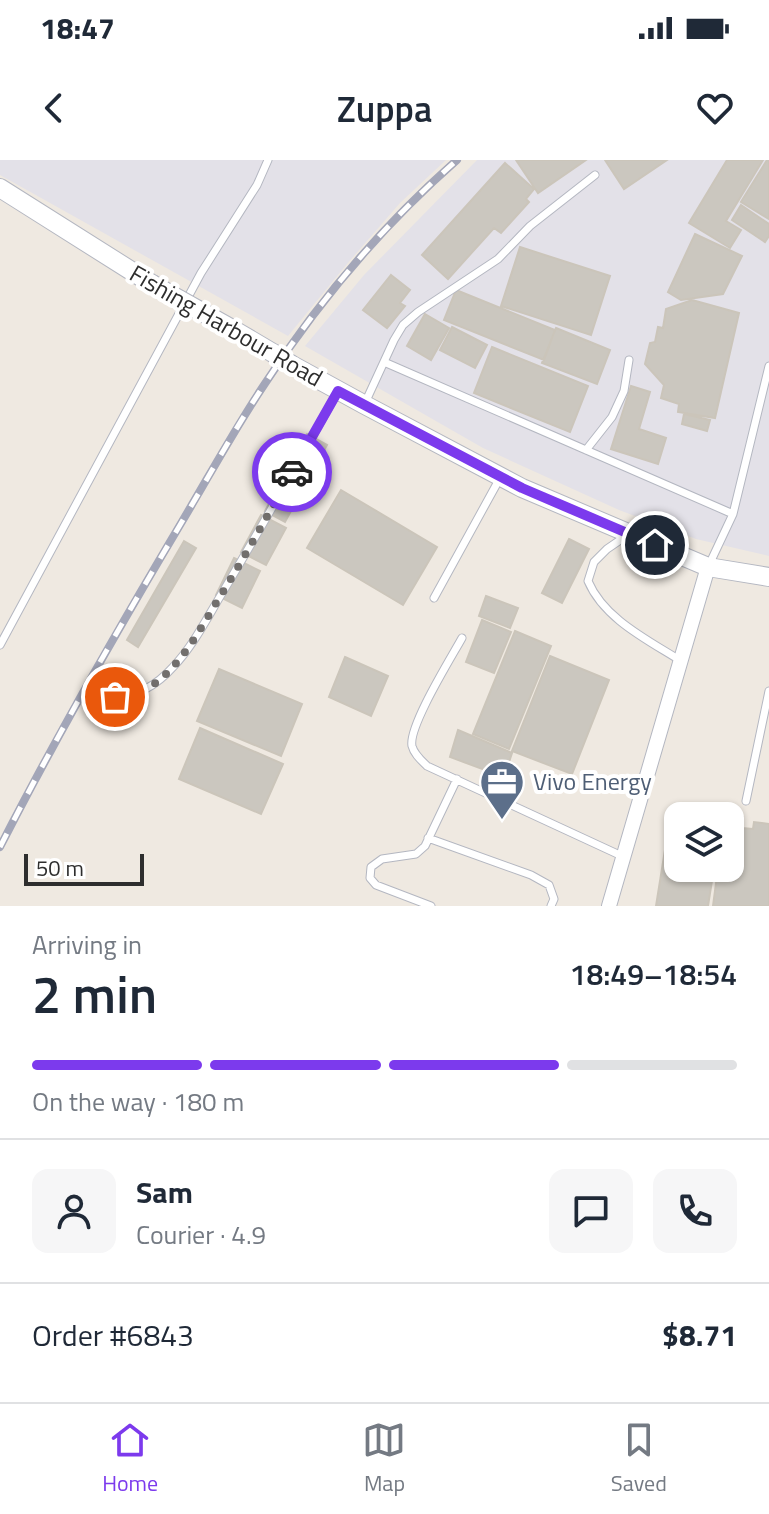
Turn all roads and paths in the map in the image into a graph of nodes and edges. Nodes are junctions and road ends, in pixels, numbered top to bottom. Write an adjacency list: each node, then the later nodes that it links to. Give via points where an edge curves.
1 (268, 160): 17 (lane)
2 (595, 175): 5 (lane, via 498,259 403,325)
3 (0, 188): 7 (street, Fishing Harbour Road, bridge, via 152,284)
4 (629, 360): 9 (lane, via 624,391 612,417)
5 (384, 362): 8 (lane); 9 (lane)
6 (769, 366): 11 (lane)
7 (338, 391): 8 (street, Fishing Harbour Road); 20 (lane, via 174,667 149,689)
8 (365, 405): 10 (street, Fishing Harbour Road)
9 (586, 450): 11 (lane)
10 (501, 476): 12 (street, Fishing Harbour Road); 15 (lane)
11 (733, 514): 13 (lane)
12 (629, 534): 13 (street, Fishing Harbour Road); 18 (lane, via 594,562 588,581 595,597 624,624)
13 (708, 567): 14 (street, Fishing Harbour Road); 18 (street)
14 (769, 577)
15 (434, 598)
16 (462, 638): 21 (lane, via 416,724 411,744 427,766)
17 (0, 645)
18 (681, 661): 24 (street)
19 (769, 691): 22 (lane)
20 (115, 697)
21 (457, 779): 23 (lane); 24 (lane)
22 (746, 801)
23 (428, 838): 25 (lane, via 416,854 382,859 371,867 370,878); 26 (lane, via 531,875 549,885)
24 (624, 857): 27 (street)
25 (431, 906)
26 (551, 906)
27 (609, 906)

